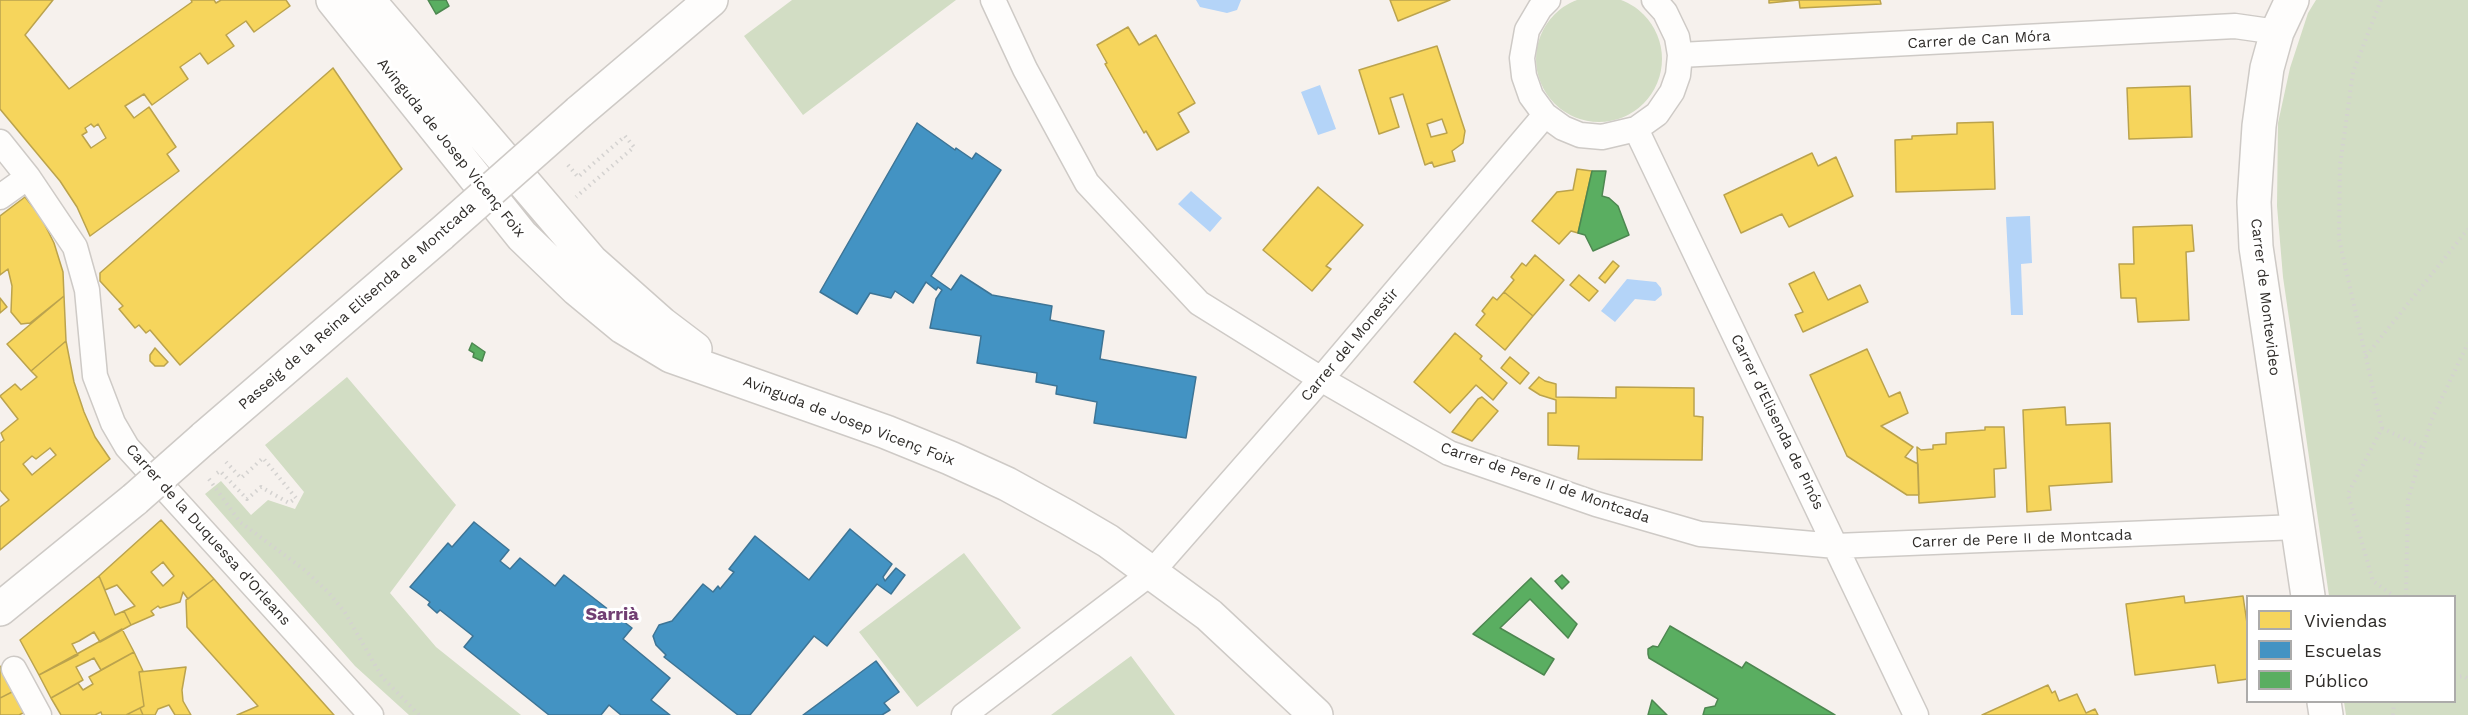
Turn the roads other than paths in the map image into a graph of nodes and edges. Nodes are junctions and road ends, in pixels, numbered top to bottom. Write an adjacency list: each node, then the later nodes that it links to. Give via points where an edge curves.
1 (333, 0): 15 (street, Avinguda de Josep Vicenç Foix, via 488,196 545,260 623,327 671,356)
2 (368, 0): 15 (street, Avinguda de Josep Vicenç Foix, via 591,261 662,324)
3 (711, 0): 21 (street, Passeig de la Reina Elisenda de Montcada, bridge, via 135,499)
4 (993, 0): 16 (street, Carrer de Pere II de Montcada, via 1025,69 1087,183 1199,303)
5 (1548, 0): 10 (street, via 1527,30 1522,58 1531,96)
6 (1654, 0): 9 (street, via 1673,28)
7 (2292, 0): 8 (street, Carrer de Montevideo)
8 (2277, 32): 9 (street, Carrer de Can Móra, via 2235,26); 17 (street, Carrer de Montevideo, via 2267,68 2259,126 2254,225)
9 (1680, 55): 11 (street, via 1672,92 1657,114)
10 (1545, 114): 11 (street, via 1580,135 1602,137); 16 (street, Carrer del Monestir)
11 (1636, 129): 18 (street, Carrer d'Elisenda de Pinós)
12 (0, 142): 13 (street, Carrer de la Duquessa d'Orleans)
13 (28, 177): 14 (street); 24 (street, Carrer de la Duquessa d'Orleans, via 75,247 87,290 95,376 127,447)
14 (0, 197)
15 (732, 377): 19 (street, Avinguda de Josep Vicenç Foix, via 886,432 1007,484 1108,541)
16 (1321, 379): 18 (street, Carrer de Pere II de Montcada, via 1449,453 1596,504 1700,534); 19 (street, Carrer del Monestir)
17 (2297, 527): 18 (street, Carrer de Pere II de Montcada); 20 (street, Carrer de Montevideo)
18 (1836, 546): 27 (street, Carrer d'Elisenda de Pinós)
19 (1151, 573): 25 (street, Carrer del Monestir); 26 (street, Avinguda de Josep Vicenç Foix, via 1209,615)
20 (2308, 595)
21 (0, 609)
22 (14, 669): 23 (street)
23 (39, 715)
24 (371, 715)
25 (964, 715)
26 (1316, 715)
27 (1916, 715)

